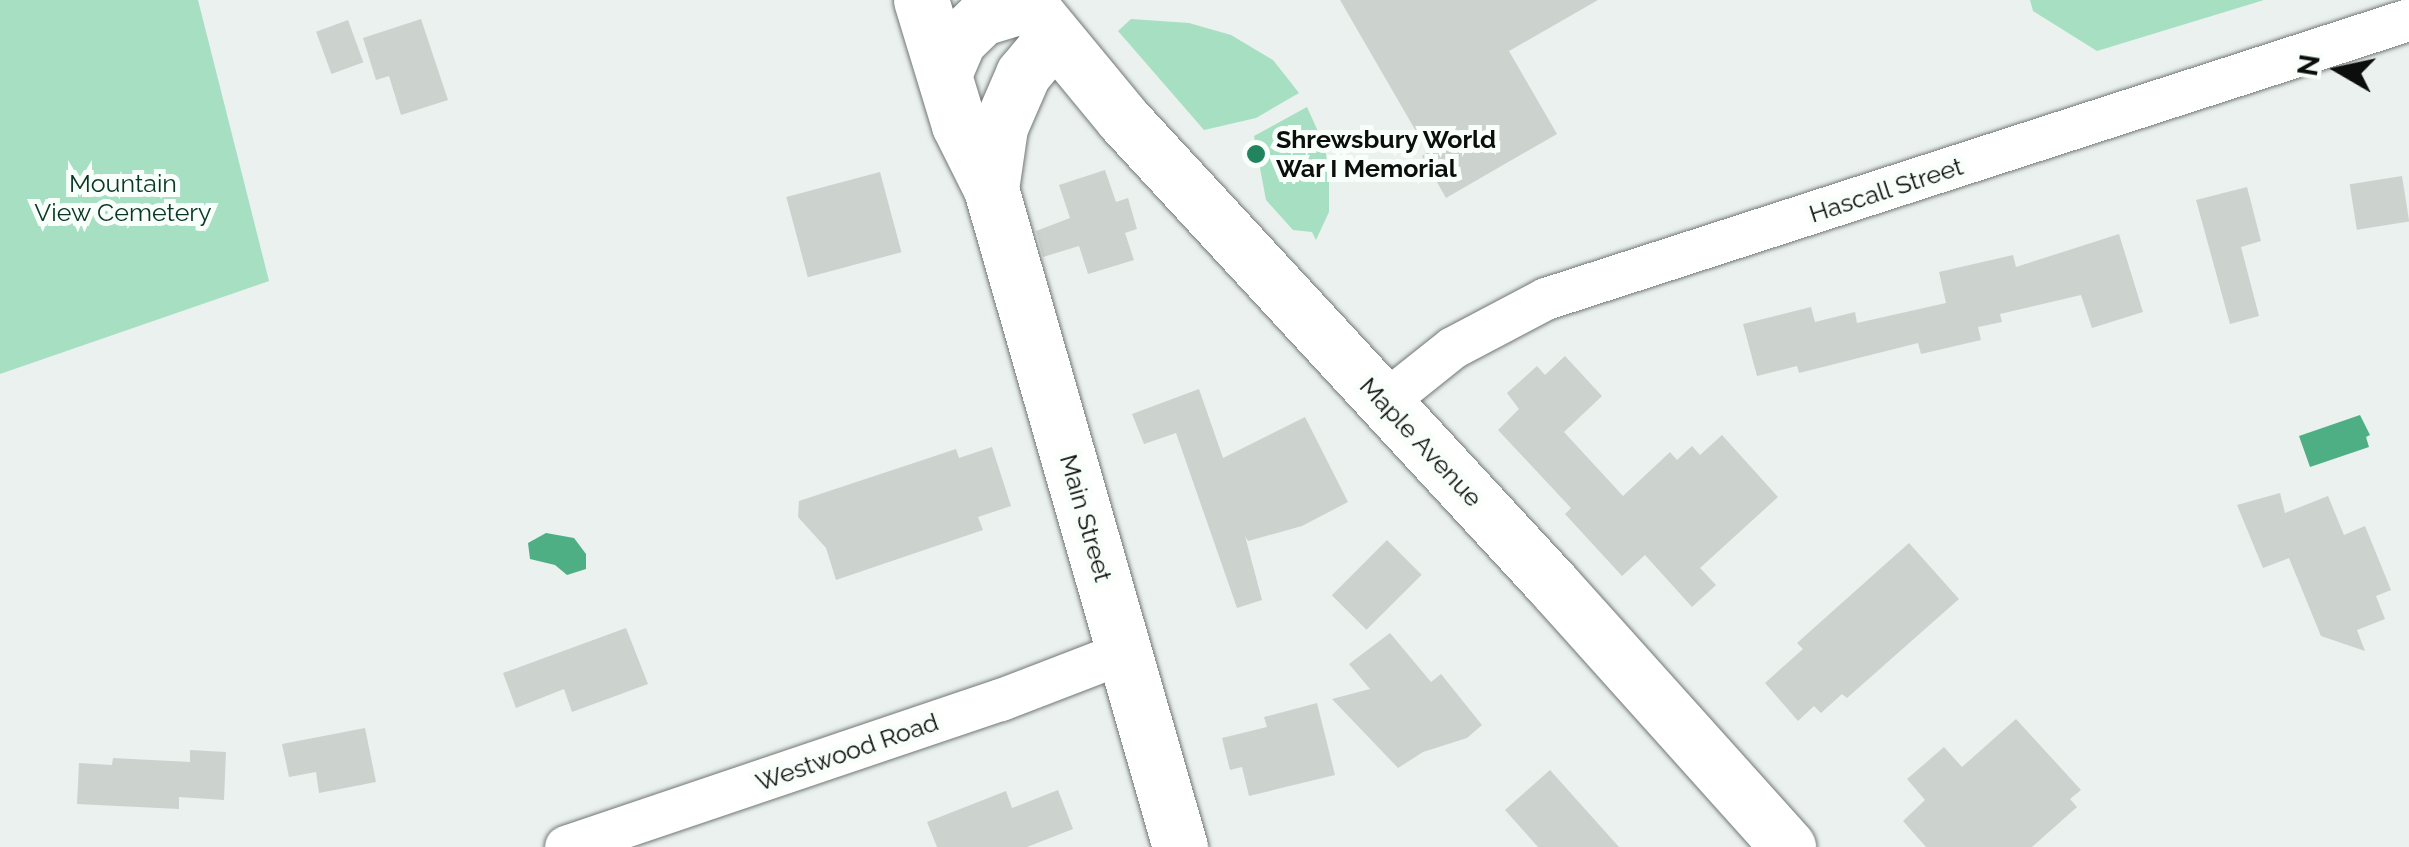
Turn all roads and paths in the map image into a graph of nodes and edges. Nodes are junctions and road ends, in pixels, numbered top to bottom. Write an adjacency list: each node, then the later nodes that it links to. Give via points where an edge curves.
1 (920, 0): 4 (main road, Main Street)
2 (1035, 14): 4 (main road, via 982,18 958,41); 5 (main road, Main Street, via 1023,74 1000,127); 6 (main road, Maple Avenue)
3 (2409, 20): 6 (street, Hascall Street, via 1546,298 1453,348)
4 (946, 72): 5 (main road, Main Street, via 959,125)
5 (990, 190): 7 (main road, Main Street)
6 (1384, 403): 10 (main road, Maple Avenue)
7 (1126, 652): 8 (street, Westwood Road); 9 (main road, Main Street)
8 (566, 847)
9 (1180, 847)
10 (1788, 847)

